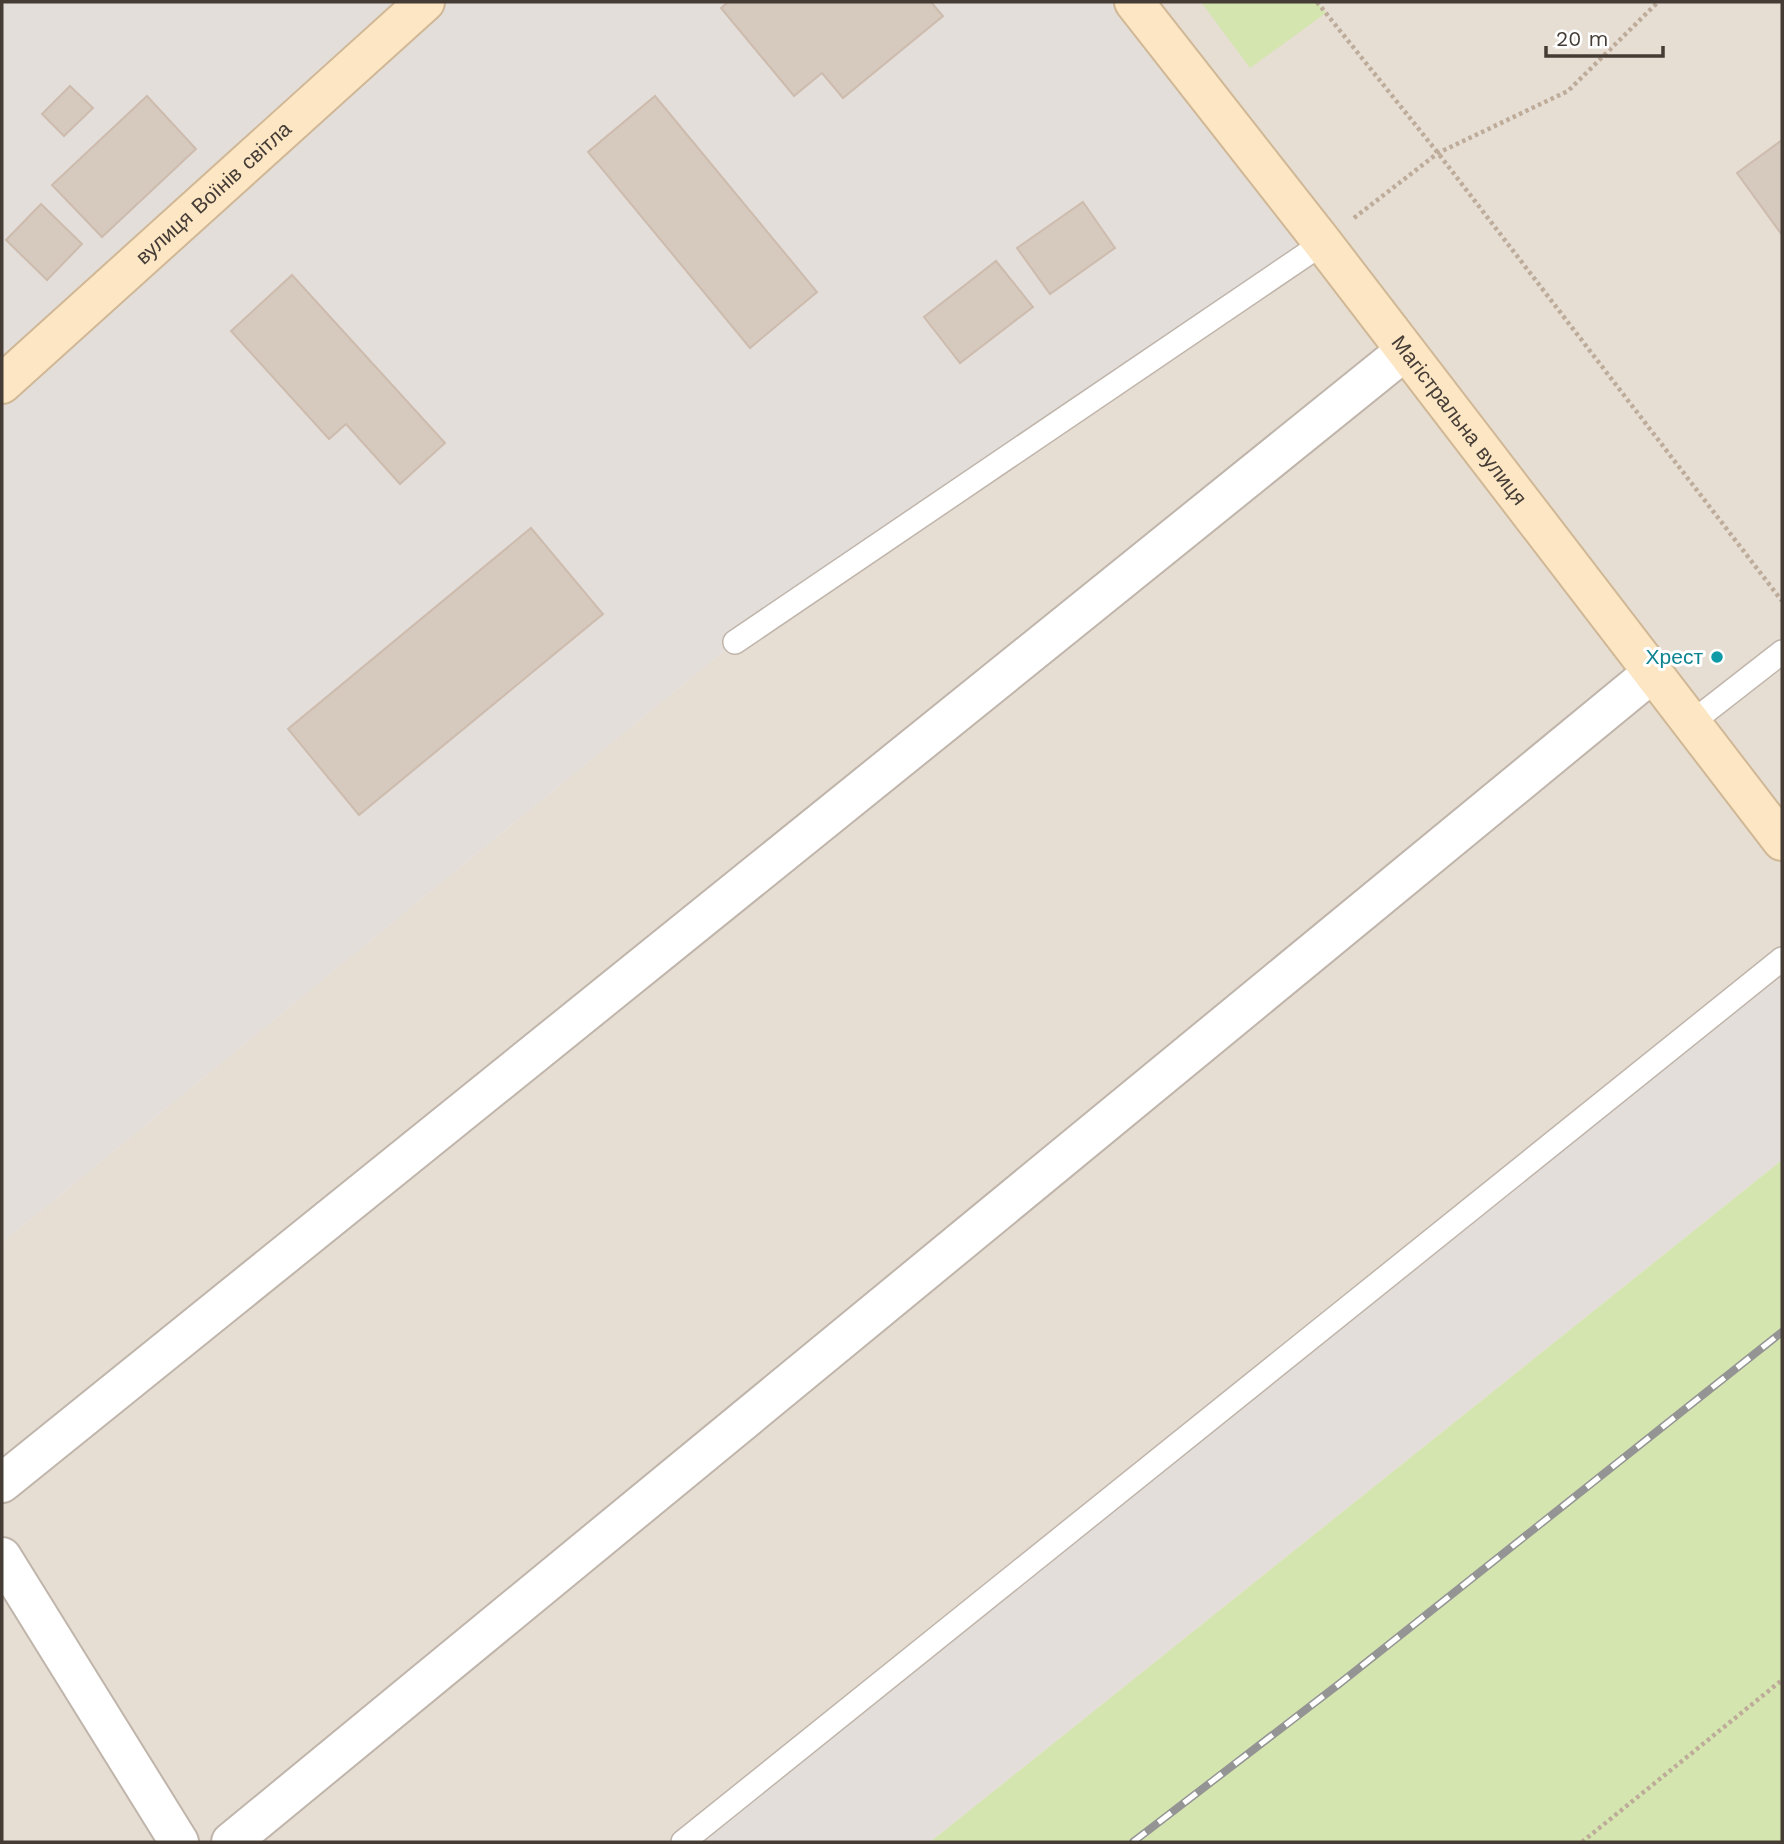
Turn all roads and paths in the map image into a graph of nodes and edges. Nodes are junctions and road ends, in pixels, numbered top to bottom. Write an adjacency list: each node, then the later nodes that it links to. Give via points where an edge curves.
1 (425, 2): 8 (main road, вулиця Воїнів світла)
2 (1134, 2): 6 (main road, Магістральна вулиця)
3 (1317, 2): 5 (path)
4 (1658, 2): 5 (path, via 1569,91)
5 (1438, 153): 6 (path); 9 (path)
6 (1322, 243): 7 (main road, Магістральна вулиця); 10 (lane)
7 (1405, 351): 12 (main road, Магістральна вулиця); 16 (street)
8 (2, 384)
9 (1782, 601)
10 (735, 642)
11 (1782, 652): 13 (lane)
12 (1652, 673): 13 (main road, Магістральна вулиця); 20 (street)
13 (1691, 723): 14 (main road, Магістральна вулиця)
14 (1782, 841)
15 (1782, 959): 21 (lane)
16 (2, 1483)
17 (2, 1557): 19 (street)
18 (1782, 1680): 22 (path)
19 (179, 1842)
20 (231, 1842)
21 (683, 1842)
22 (1581, 1842)

